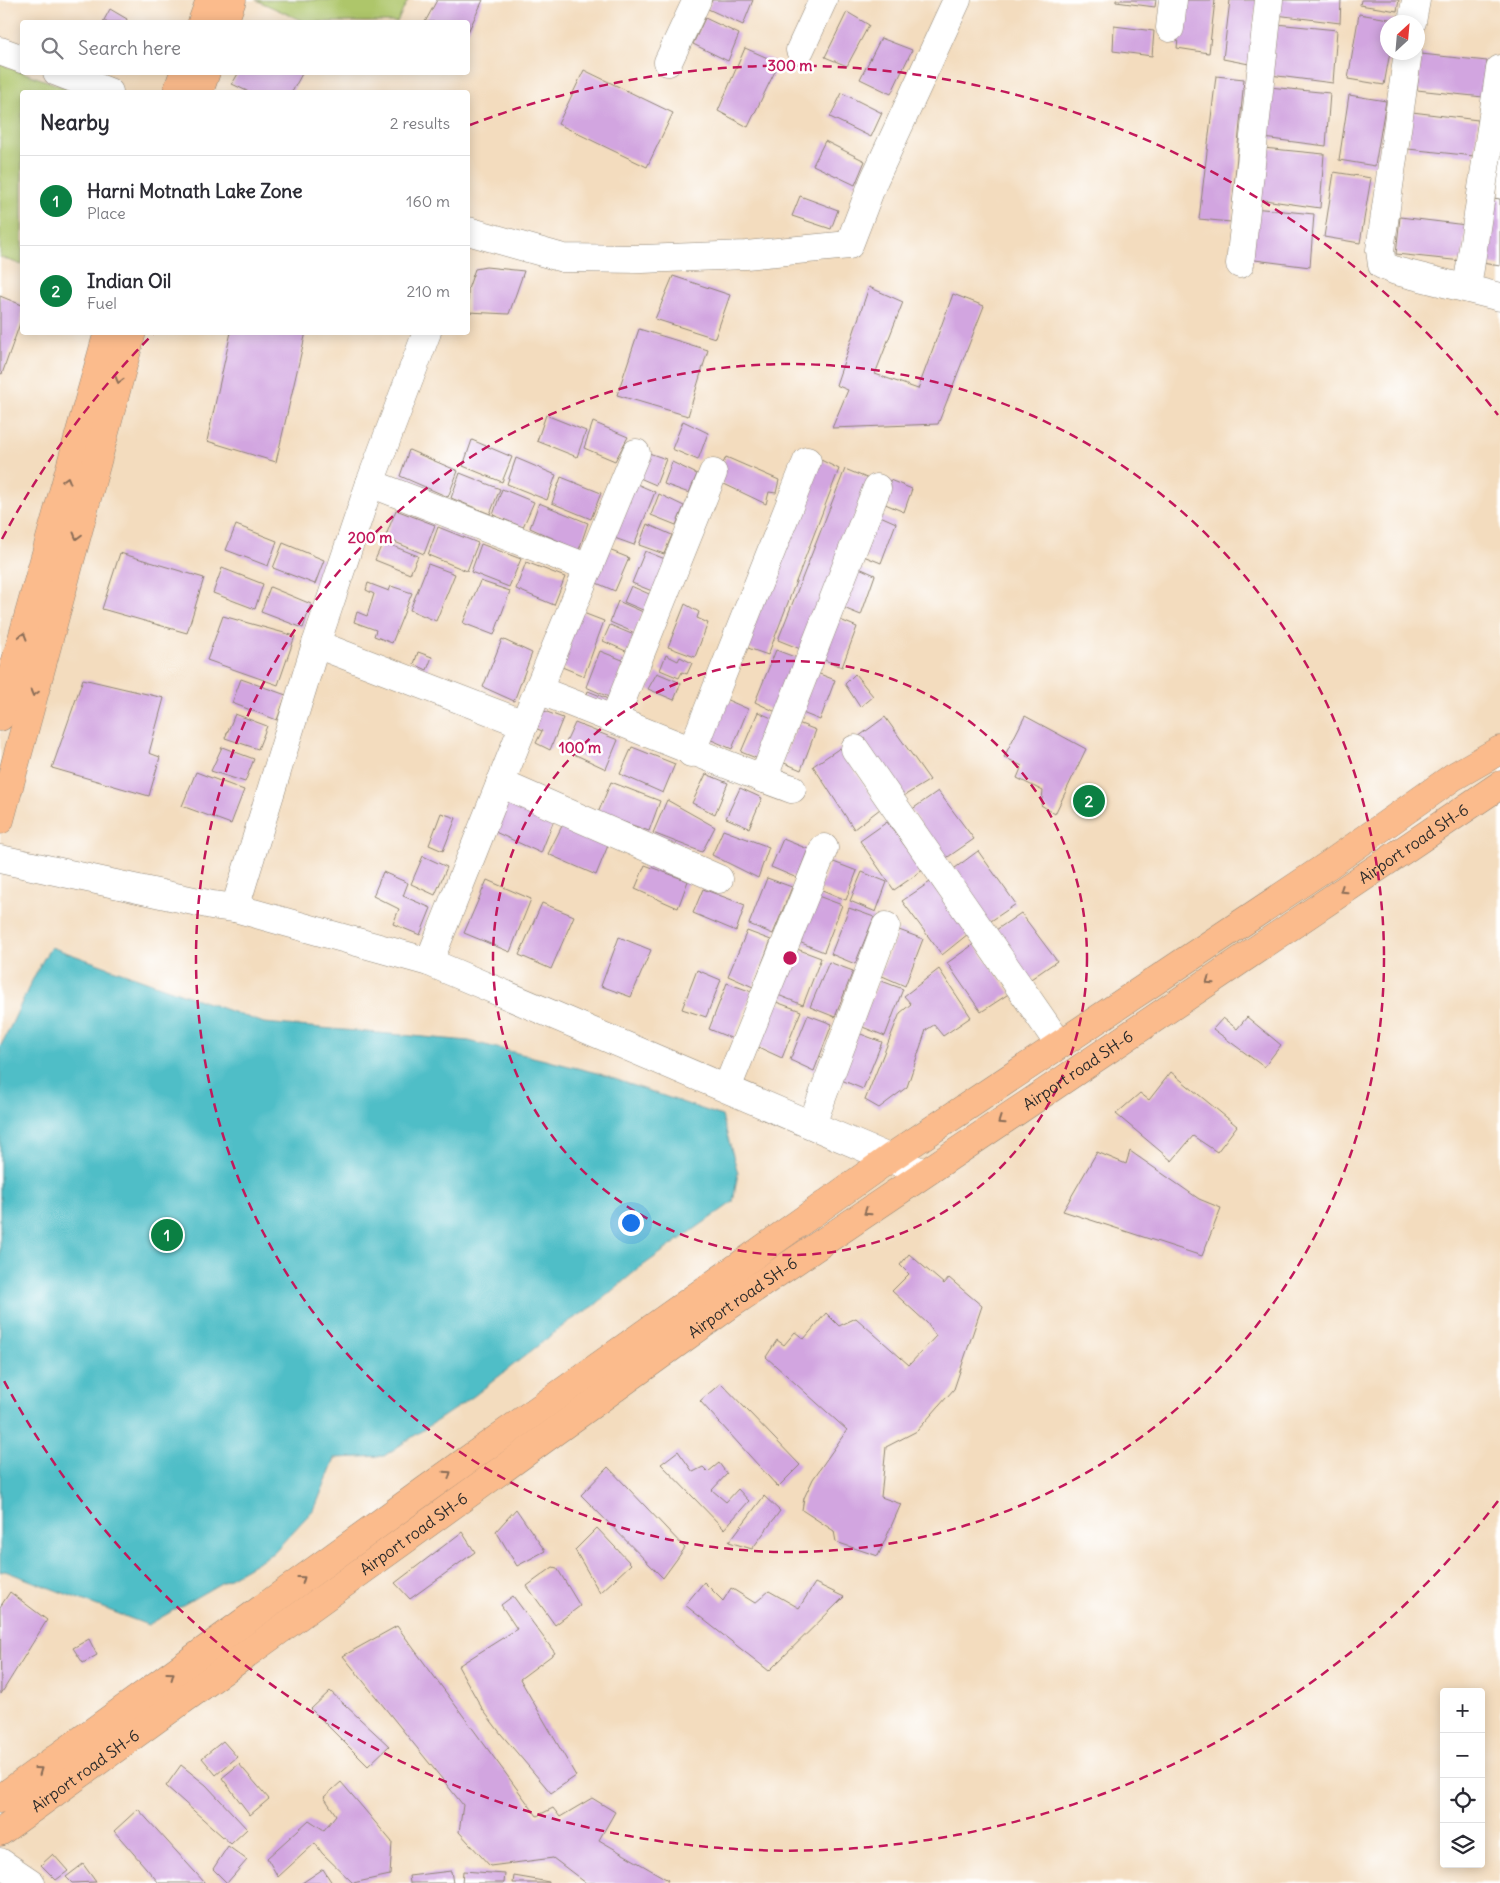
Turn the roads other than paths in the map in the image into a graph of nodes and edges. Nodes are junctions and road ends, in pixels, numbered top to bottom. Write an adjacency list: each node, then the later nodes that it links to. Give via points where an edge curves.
1 (210, 0): 10 (main road)
2 (232, 0): 11 (main road)
3 (697, 0): 17 (street)
4 (822, 0): 13 (street)
5 (1173, 0): 12 (street)
6 (1269, 0): 26 (street)
7 (1416, 0): 9 (street)
8 (947, 3): 25 (street, via 850,245 746,256 563,258)
9 (1413, 15)
10 (203, 20)
11 (225, 20)
12 (1170, 28)
13 (800, 50)
14 (0, 51): 15 (street)
15 (20, 58)
16 (1407, 60): 27 (street, via 1380,250 1382,265)
17 (668, 62)
18 (1500, 69): 27 (street)
19 (65, 75): 22 (street)
20 (183, 75): 23 (main road)
21 (205, 75): 24 (main road)
22 (104, 90)
23 (178, 90)
24 (200, 90)
25 (470, 232)
26 (1240, 264)
27 (1467, 288): 28 (street)
28 (1500, 297)
29 (107, 335): 40 (main road, one-way to 29)
30 (131, 335): 50 (main road, one-way to 50)
31 (426, 335): 35 (street)
32 (636, 453): 37 (street)
33 (807, 461): 45 (street)
34 (713, 473): 41 (street)
35 (370, 483): 37 (street); 38 (street)
36 (877, 488): 46 (street)
37 (589, 568): 39 (street)
38 (316, 644): 42 (street); 54 (street)
39 (538, 690): 41 (street); 42 (street)
40 (0, 717)
41 (614, 719): 45 (street)
42 (524, 724): 47 (street)
43 (855, 749): 57 (street)
44 (1500, 750): 57 (main road, via 1453,777 1330,864)
45 (692, 752): 46 (street)
46 (763, 779): 49 (street)
47 (500, 783): 53 (street); 56 (street)
48 (1500, 785): 61 (main road, Airport road SH-6, one-way to 61)
49 (792, 789)
50 (0, 820)
51 (824, 848): 58 (street)
52 (0, 859): 54 (street, via 212,906)
53 (719, 879)
54 (235, 908): 56 (street)
55 (886, 926): 59 (street)
56 (429, 962): 58 (street)
57 (1059, 1044): 60 (main road)
58 (727, 1088): 59 (street)
59 (812, 1124): 60 (street)
60 (890, 1158): 61 (street); 62 (main road, one-way to 60)
61 (924, 1173): 63 (main road, Airport road SH-6, one-way to 63, via 730,1305)
62 (424, 1491): 63 (main road); 64 (main road, one-way to 62)
63 (440, 1513): 65 (main road, Airport road SH-6)
64 (5, 1787): 65 (main road)
65 (33, 1808): 66 (main road, Airport road SH-6)
66 (0, 1832)
67 (0, 1862): 68 (street)
68 (31, 1883)

